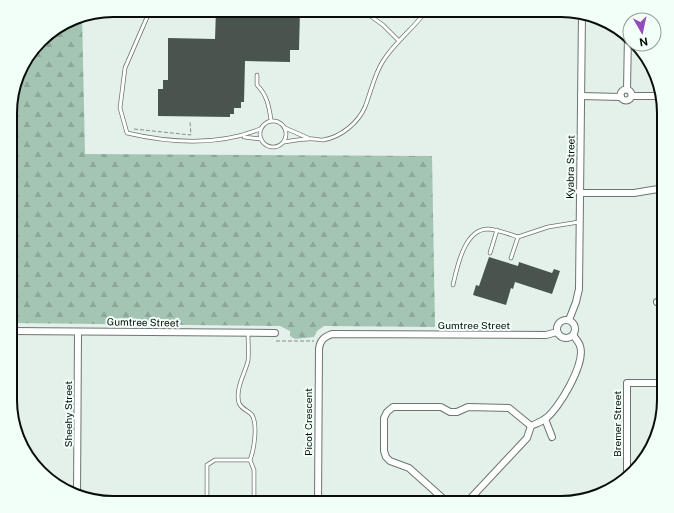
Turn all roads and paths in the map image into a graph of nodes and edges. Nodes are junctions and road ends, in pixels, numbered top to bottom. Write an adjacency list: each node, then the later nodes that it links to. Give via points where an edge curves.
1 (147, 17): 18 (lane, via 125,68 120,108 127,133 191,141)
2 (372, 17): 5 (lane)
3 (420, 17): 5 (lane)
4 (582, 19): 9 (street, Kyabra Street)
5 (398, 40): 19 (lane, via 376,73 365,107 358,119 335,136 322,140)
6 (628, 52): 8 (street)
7 (257, 75): 13 (lane, via 257,85 264,92)
8 (627, 89): 10 (street); 12 (street, via 622,91)
9 (581, 96): 12 (street); 23 (street, Kyabra Street)
10 (632, 96): 11 (street); 12 (street, via 627,101)
11 (655, 96)
12 (621, 97)
13 (271, 120): 16 (lane, via 280,122); 17 (lane)
14 (190, 122): 15 (path, via 190,135)
15 (131, 128)
16 (285, 128): 19 (lane); 21 (lane)
17 (260, 130): 18 (lane); 20 (lane)
18 (242, 137): 20 (lane)
19 (309, 138): 21 (lane)
20 (261, 139): 21 (lane, via 270,147)
21 (284, 142)
22 (657, 189): 23 (street, via 634,193)
23 (580, 193): 24 (street, Kyabra Street)
24 (580, 222): 26 (lane, via 548,227); 30 (street, Kyabra Street, via 579,289)
25 (497, 230): 26 (lane); 27 (lane); 29 (lane, via 482,230 473,237 461,254)
26 (518, 237): 28 (lane)
27 (490, 252)
28 (511, 258)
29 (453, 285)
30 (569, 320): 33 (street, Kyabra Street, via 559,323); 36 (street, via 575,327)
31 (17, 331): 32 (street, Gumtree Street)
32 (78, 332): 34 (street, Gumtree Street); 45 (street, Sheehy Street)
33 (557, 332): 36 (street, via 565,338); 38 (street, Gumtree Street, via 546,336 332,334)
34 (248, 333): 35 (street, Gumtree Street); 43 (lane, via 248,360 241,378 239,401 242,408 251,413 254,419 254,450)
35 (275, 333)
36 (573, 335): 40 (street, via 580,345 578,364 563,396)
37 (276, 341): 38 (path)
38 (320, 342): 48 (street, Picot Crescent)
39 (657, 383): 44 (street, Bremer Street, via 627,383)
40 (545, 419): 41 (street); 42 (street)
41 (531, 426): 49 (street, via 509,408 468,407 450,412 441,407 393,407 384,418 386,457 409,468); 50 (street, via 527,438)
42 (552, 437)
43 (250, 460): 46 (lane, via 216,460 208,465); 47 (lane, via 254,470)
44 (627, 470)
45 (77, 489)
46 (208, 496)
47 (254, 496)
48 (318, 496)
49 (443, 496)
50 (472, 496)

